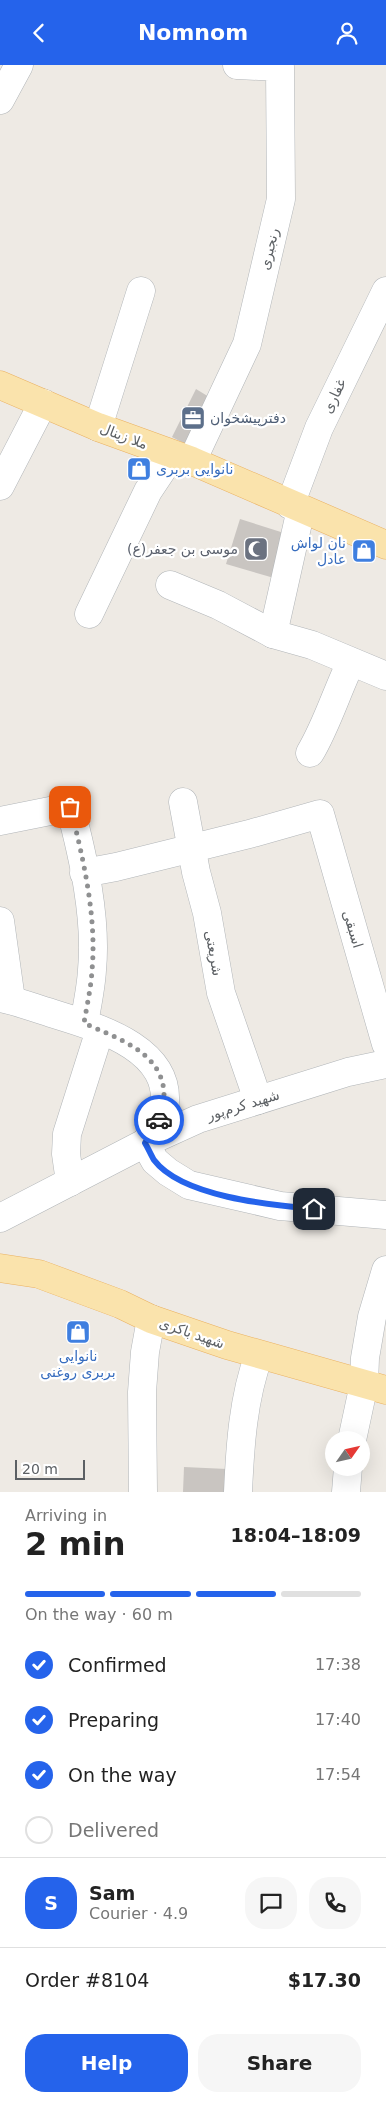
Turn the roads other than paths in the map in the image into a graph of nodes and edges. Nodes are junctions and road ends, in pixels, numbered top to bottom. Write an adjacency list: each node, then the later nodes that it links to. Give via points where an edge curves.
1 (19, 65): 3 (street)
2 (237, 65): 9 (street, رنجبری, via 280,67 281,199 247,344)
3 (0, 100)
4 (141, 291): 8 (street)
5 (386, 291): 11 (street, غفاری, via 319,428)
6 (0, 385): 7 (main road, ملا زینال)
7 (43, 403): 8 (main road, ملا زینال); 10 (street)
8 (98, 427): 9 (main road, ملا زینال)
9 (182, 458): 11 (main road, ملا زینال); 14 (street, via 148,491)
10 (0, 487)
11 (296, 507): 12 (main road, ملا زینال); 15 (street, غفاری)
12 (386, 545)
13 (170, 585): 15 (street, via 218,605)
14 (89, 614)
15 (273, 634): 16 (street, via 312,645)
16 (351, 662): 17 (street); 18 (street)
17 (386, 676)
18 (310, 753)
19 (183, 803): 21 (street, شریعتی)
20 (0, 821): 22 (street, via 70,807)
21 (192, 848): 22 (street); 26 (street, اسبقی, via 320,814); 28 (street, شریعتی, via 208,913 221,993)
22 (84, 873): 25 (street, via 93,944)
23 (0, 921): 24 (street)
24 (6, 999): 25 (street)
25 (92, 1027): 29 (street, via 146,1055 158,1069 164,1087 164,1111); 30 (street, via 68,1134 66,1154)
26 (386, 1044)
27 (386, 1063): 28 (street, شهید کرم‌پور)
28 (258, 1100): 29 (street, شهید کرم‌پور, via 198,1119)
29 (145, 1143): 30 (street, شهید کرم‌پور); 31 (street, via 155,1161 189,1185 280,1206)
30 (70, 1182): 32 (street, شهید کرم‌پور)
31 (386, 1215)
32 (0, 1218)
33 (0, 1268): 35 (main road, شهید باکری, via 39,1274)
34 (386, 1270): 37 (street, via 372,1317 365,1358)
35 (152, 1319): 36 (main road, شهید باکری); 40 (street, via 142,1392)
36 (259, 1355): 37 (main road, شهید باکری); 41 (street, via 250,1381)
37 (375, 1387): 38 (street)
38 (356, 1431)
39 (347, 1476): 42 (street)
40 (143, 1492)
41 (238, 1492)
42 (346, 1492)

